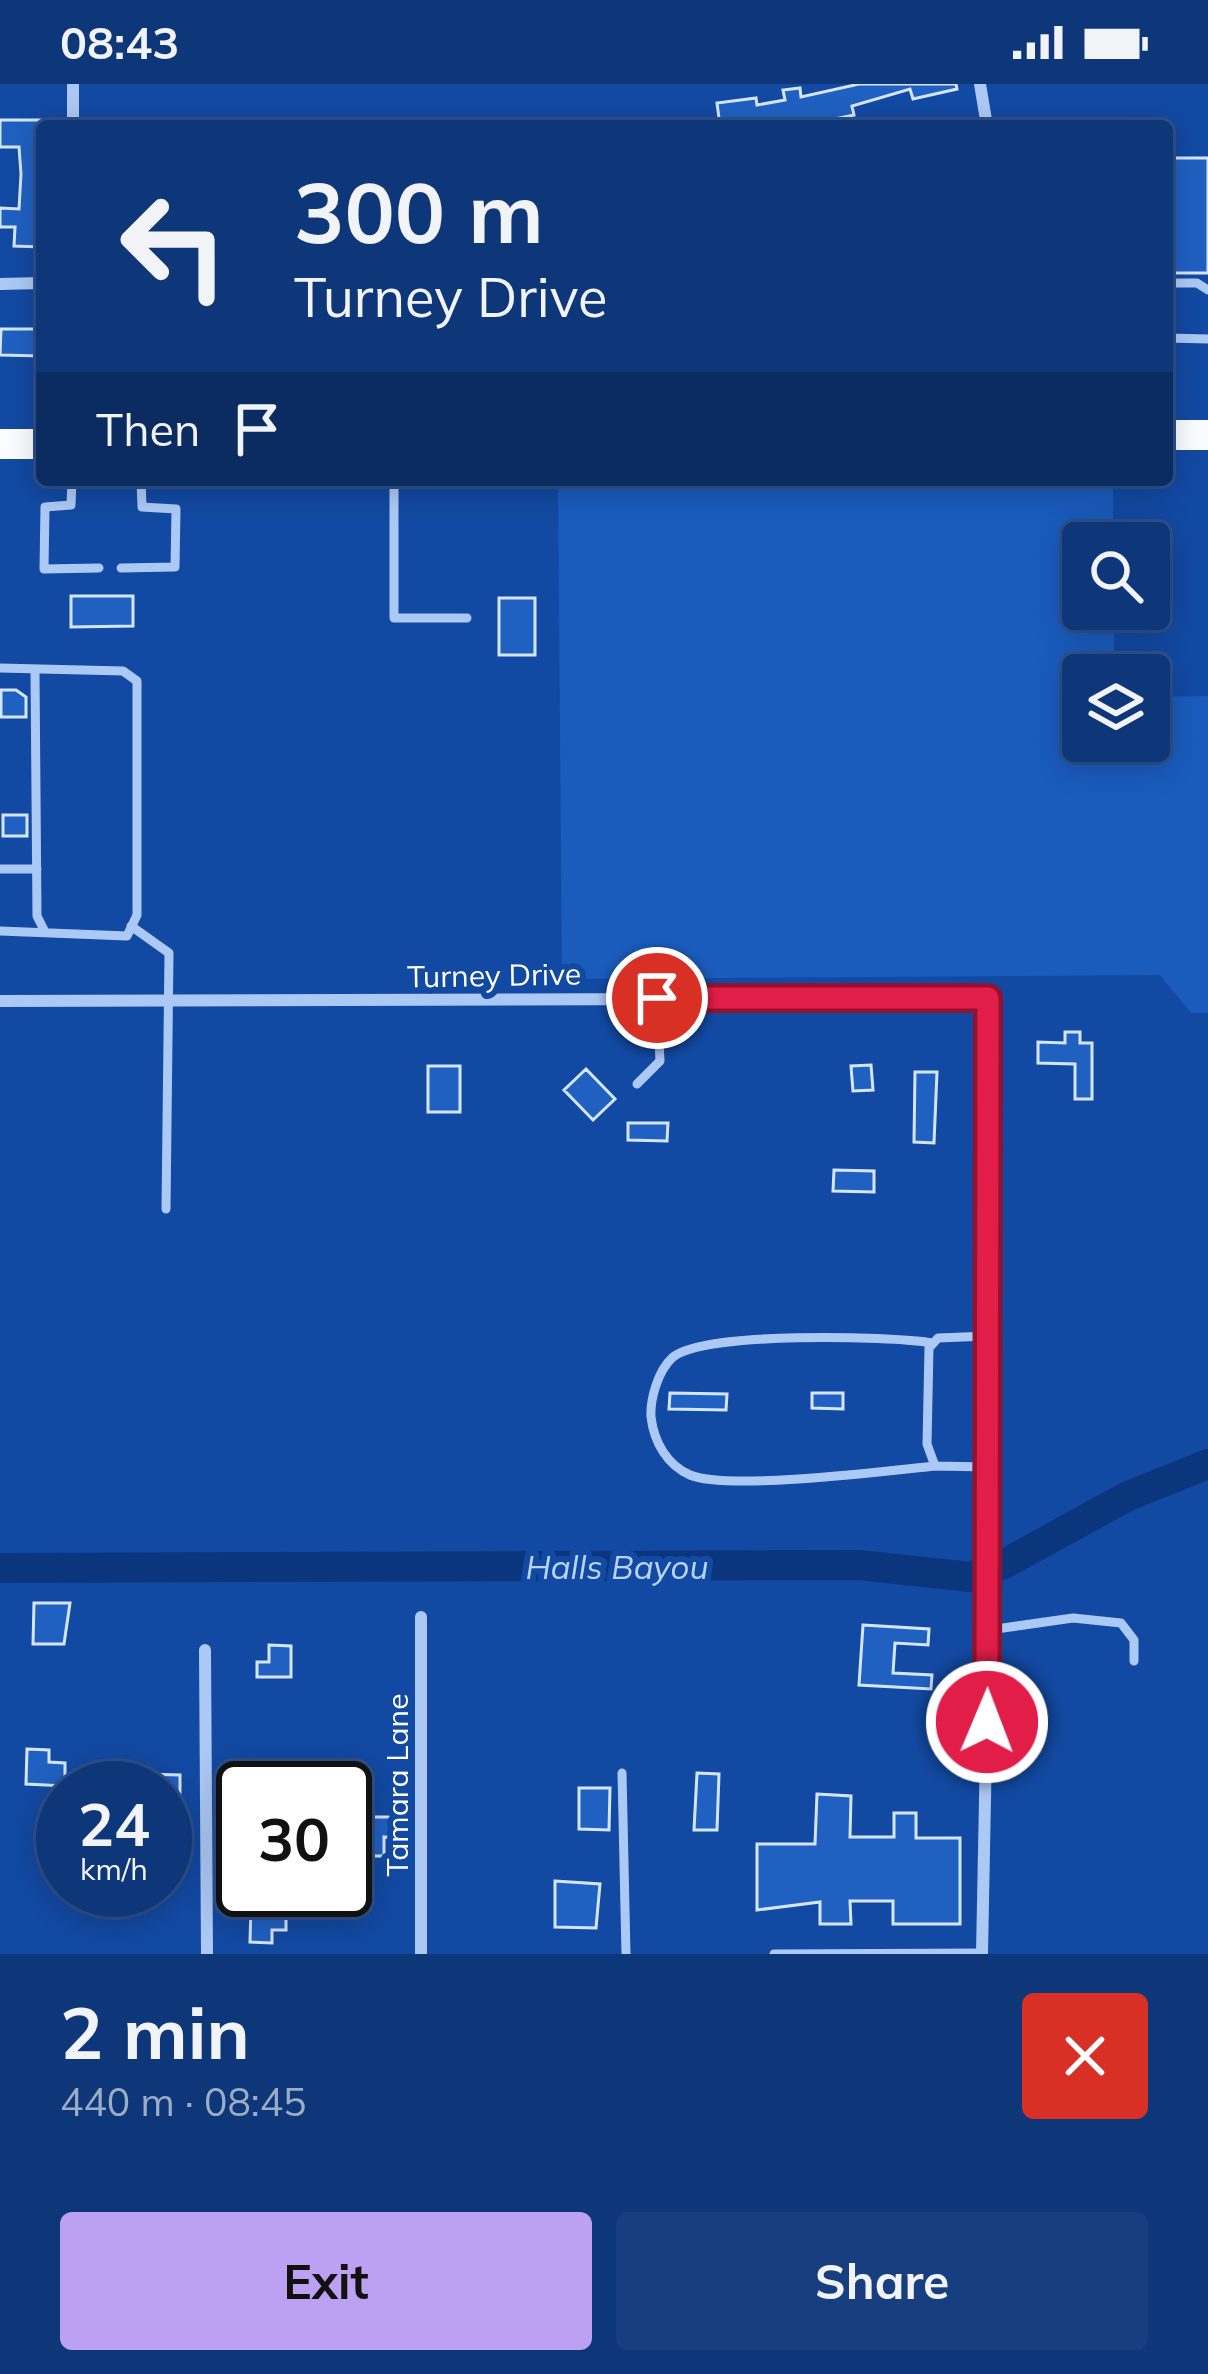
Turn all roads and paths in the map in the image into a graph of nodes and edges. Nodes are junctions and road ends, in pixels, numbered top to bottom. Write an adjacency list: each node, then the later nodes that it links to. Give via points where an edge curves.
1 (73, 84): 3 (street)
2 (980, 84): 4 (street)
3 (73, 120)
4 (986, 120)
5 (1173, 283): 8 (lane)
6 (0, 284): 7 (street)
7 (36, 284)
8 (1208, 290)
9 (1173, 338): 10 (lane)
10 (1208, 339)
11 (1173, 435): 12 (main road)
12 (1208, 435)
13 (0, 444): 14 (main road)
14 (36, 444)
15 (72, 486): 18 (lane, via 70,505 45,507 44,569)
16 (141, 486): 19 (lane, via 142,507 176,509 175,567)
17 (394, 486): 20 (lane, via 394,618)
18 (99, 568)
19 (121, 568)
20 (467, 618)
21 (0, 668): 22 (lane)
22 (34, 672): 24 (lane); 25 (lane, via 123,671 136,680)
23 (0, 868): 24 (lane)
24 (37, 869): 26 (lane)
25 (131, 926): 26 (lane, via 127,936 63,938); 29 (lane, via 169,953)
26 (44, 930): 27 (lane)
27 (0, 932)
28 (657, 998): 29 (street, Turney Drive); 31 (lane, via 660,1060); 33 (street, Turney Drive, via 988,998)
29 (165, 1000): 30 (street, Turney Drive); 32 (lane)
30 (0, 1001)
31 (637, 1084)
32 (166, 1209)
33 (988, 1336): 34 (lane); 36 (street)
34 (932, 1343): 35 (lane, via 926,1444); 35 (lane, via 892,1336 704,1343 672,1357 651,1412 669,1462 693,1477 809,1478)
35 (935, 1466): 36 (lane)
36 (988, 1467): 38 (street)
37 (421, 1617): 44 (street, Tamara Lane)
38 (988, 1630): 40 (lane, via 1073,1618 1121,1623 1134,1640); 42 (street)
39 (205, 1650): 43 (street)
40 (1134, 1661)
41 (622, 1773): 45 (lane)
42 (982, 1953): 46 (lane)
43 (207, 1954)
44 (421, 1954)
45 (626, 1954)
46 (774, 1954)

